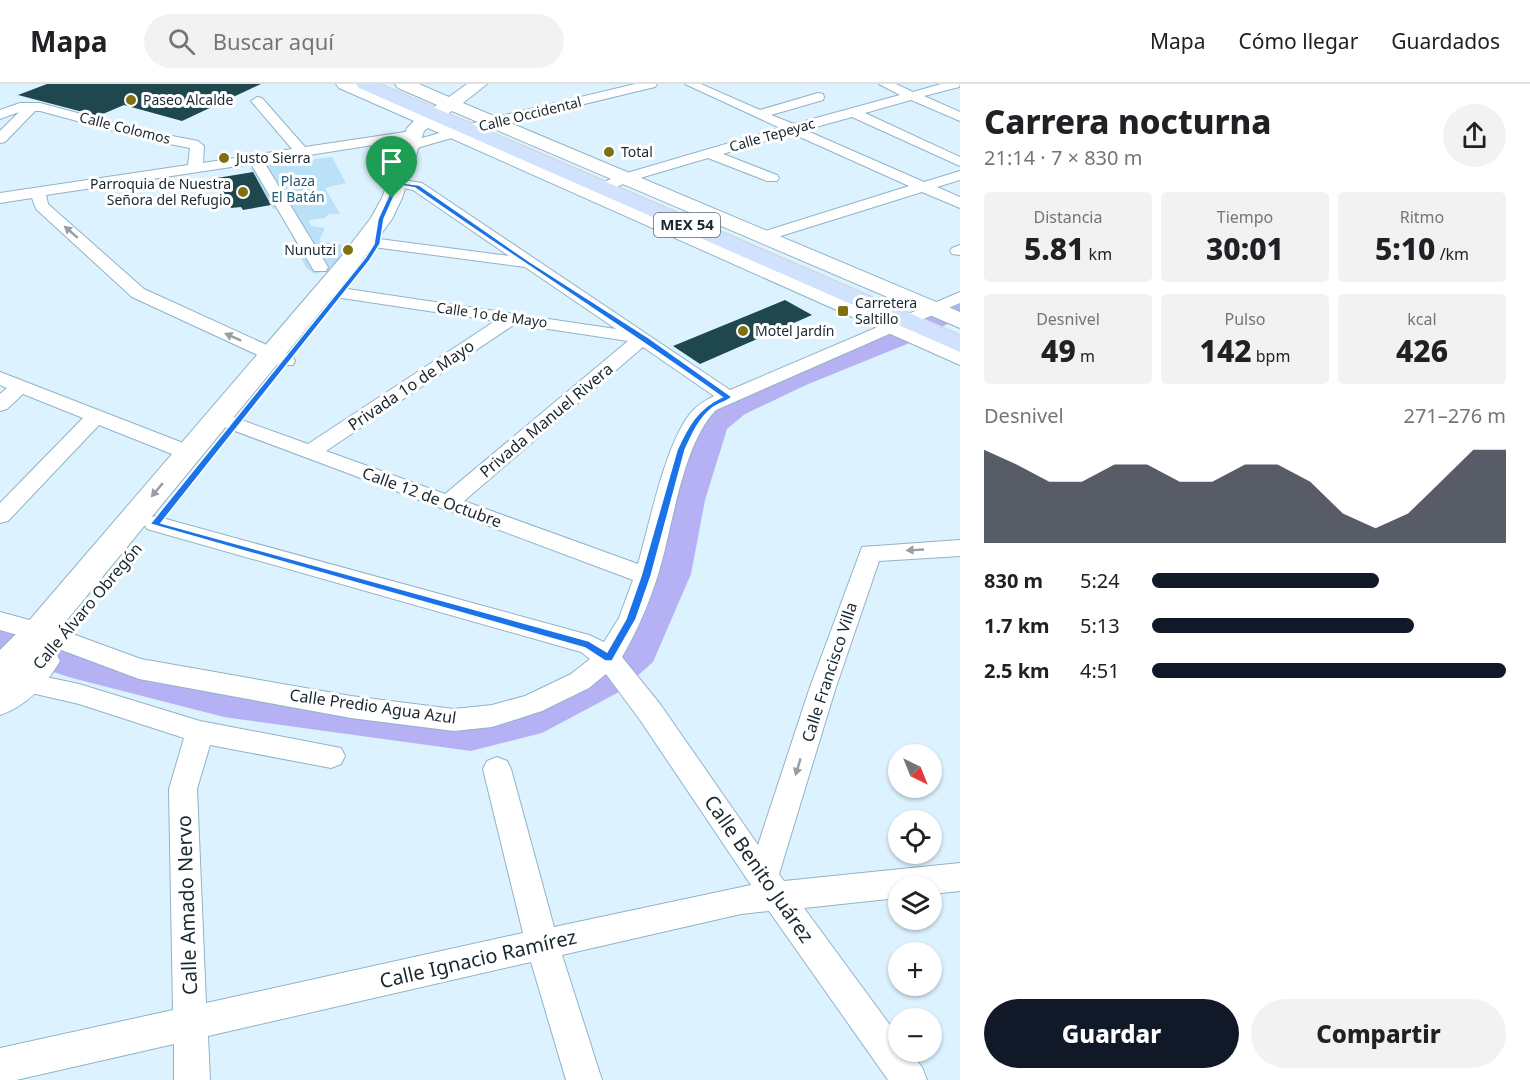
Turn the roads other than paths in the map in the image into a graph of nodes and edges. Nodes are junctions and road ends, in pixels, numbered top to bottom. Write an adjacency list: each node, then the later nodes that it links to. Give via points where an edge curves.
1 (345, 84): 14 (street)
2 (365, 84): 14 (main road, MEX 54)
3 (381, 84): 14 (main road, MEX 54)
4 (404, 84): 14 (street)
5 (651, 84): 19 (street, Calle Occidental)
6 (691, 84): 16 (street)
7 (885, 84): 10 (street)
8 (955, 84): 10 (street, Calle Tepeyac)
9 (472, 88): 14 (street)
10 (912, 96): 15 (street, Calle Tepeyac); 18 (street)
11 (818, 97): 16 (street)
12 (257, 101): 23 (street)
13 (32, 106): 17 (street); 21 (street); 27 (street, Calle Colomos, via 193,144 197,146)
14 (436, 109): 19 (street); 19 (main road, MEX 54); 22 (street, Calle Álvaro Obregón, via 416,128)
15 (853, 112): 20 (street, Calle Tepeyac); 26 (street)
16 (759, 114): 20 (street)
17 (0, 115)
18 (960, 117)
19 (474, 128): 22 (street, Calle Occidental); 31 (main road, MEX 54)
20 (792, 129): 24 (street, Calle Tepeyac); 32 (street)
21 (0, 139)
22 (411, 141): 23 (street, Calle Occidental); 30 (street, Calle Álvaro Obregón)
23 (301, 151): 25 (street, Calle Occidental)
24 (708, 153): 29 (street); 31 (street, Calle Tepeyac)
25 (255, 159): 27 (street, Calle Occidental); 39 (street)
26 (960, 162)
27 (195, 168): 33 (street, Calle Occidental)
28 (960, 175): 32 (street)
29 (772, 178)
30 (397, 183): 36 (street, Calle Álvaro Obregón); 38 (street, via 417,186)
31 (608, 186): 37 (street); 43 (main road, MEX 54)
32 (921, 186): 35 (street); 37 (street)
33 (38, 192): 34 (street, Calle Occidental); 47 (street, one-way to 33, via 138,293 41,206)
34 (0, 198)
35 (960, 203)
36 (374, 235): 38 (street); 40 (street, Calle Álvaro Obregón); 47 (street, Calle Álvaro Obregón)
37 (762, 237): 43 (street)
38 (528, 264): 45 (street)
39 (320, 267)
40 (341, 293): 42 (street, Calle 1o de Mayo); 47 (street, Calle Álvaro Obregón)
41 (960, 297): 43 (street, Calle Predio Agua Azul)
42 (512, 318): 45 (street, Calle 1o de Mayo); 54 (street, Privada 1o de Mayo)
43 (911, 318): 44 (street); 44 (street); 50 (street, Calle Predio Agua Azul)
44 (947, 337): 46 (street)
45 (643, 338): 50 (street); 57 (street, Privada Manuel Rivera)
46 (960, 357)
47 (278, 358): 53 (street, Calle Álvaro Obregón)
48 (0, 378): 49 (street)
49 (20, 386): 51 (street); 52 (street)
50 (728, 397): 61 (street, Calle Predio Agua Azul, via 709,406 698,418 681,450)
51 (0, 405)
52 (96, 416): 55 (street); 56 (street)
53 (226, 421): 54 (street, Calle 12 de Octubre); 55 (street, Calle Álvaro Obregón); 59 (street, Calle Álvaro Obregón)
54 (310, 452): 57 (street, Calle 12 de Octubre)
55 (189, 453): 63 (street, Calle Álvaro Obregón, one-way to 63)
56 (8, 498): 58 (street)
57 (448, 503): 61 (street, Calle 12 de Octubre)
58 (0, 516)
59 (154, 524): 63 (street, Calle Álvaro Obregón); 64 (street, via 589,645)
60 (960, 548): 70 (street, Calle Francisco Villa, one-way to 70, via 870,553 822,690)
61 (646, 576): 64 (street, Calle Predio Agua Azul, via 631,619)
62 (0, 621): 63 (street, Calle Predio Agua Azul)
63 (48, 639): 64 (street, Calle Predio Agua Azul, via 139,669 454,720 492,716 533,704 580,681); 65 (street, Calle Álvaro Obregón)
64 (609, 659): 70 (street, Calle Benito Juárez)
65 (12, 679): 66 (street, via 79,694)
66 (200, 732): 67 (street); 72 (street, Calle Amado Nervo, via 183,789)
67 (331, 756)
68 (497, 769): 71 (street)
69 (960, 877): 70 (street, Calle Ignacio Ramírez)
70 (770, 887): 71 (street, Calle Ignacio Ramírez, via 741,900); 76 (street, Calle Benito Juárez)
71 (542, 945): 72 (street, Calle Ignacio Ramírez); 75 (street)
72 (191, 1023): 73 (street, Calle Ignacio Ramírez); 74 (street, Calle Amado Nervo)
73 (0, 1066)
74 (192, 1080)
75 (584, 1080)
76 (909, 1080)

